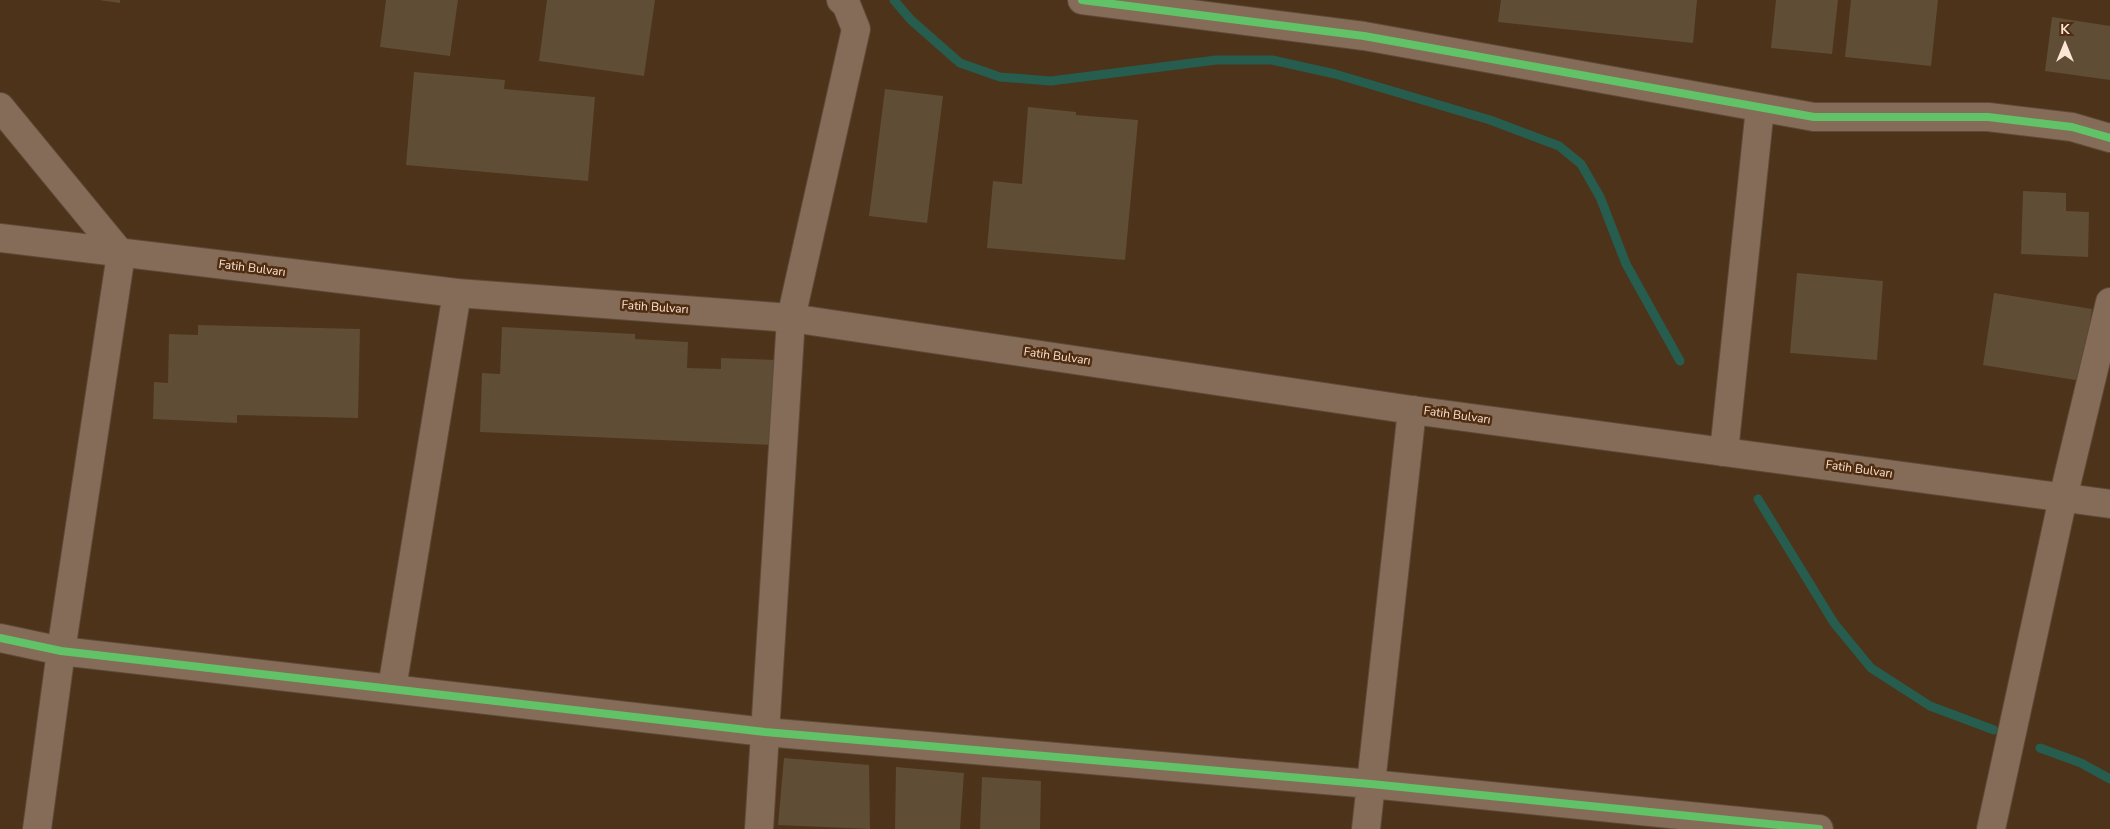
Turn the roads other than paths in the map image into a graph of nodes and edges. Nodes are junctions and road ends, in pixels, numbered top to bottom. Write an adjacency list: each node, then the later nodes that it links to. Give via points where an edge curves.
1 (841, 0): 10 (street, via 846,4 856,28)
2 (1082, 0): 4 (street, via 1364,36)
3 (0, 106): 7 (street)
4 (1760, 108): 5 (street, via 1814,117 1988,117 2072,127); 12 (street)
5 (2110, 138)
6 (0, 238): 7 (street, Fatih Bulvarı)
7 (121, 254): 8 (street, Fatih Bulvarı); 16 (street)
8 (457, 294): 10 (street, Fatih Bulvarı); 17 (street)
9 (2110, 302): 13 (street)
10 (791, 318): 11 (street, Fatih Bulvarı); 18 (street)
11 (1412, 410): 12 (street, Fatih Bulvarı); 19 (street)
12 (1724, 452): 13 (street, Fatih Bulvarı)
13 (2063, 498): 14 (street, Fatih Bulvarı); 24 (street)
14 (2110, 504)
15 (0, 638): 16 (street)
16 (61, 651): 17 (street); 20 (street)
17 (392, 688): 18 (street)
18 (765, 732): 19 (street); 21 (street)
19 (1371, 784): 22 (street); 23 (street)
20 (37, 829)
21 (758, 829)
22 (1366, 829)
23 (1819, 829)
24 (1991, 829)

